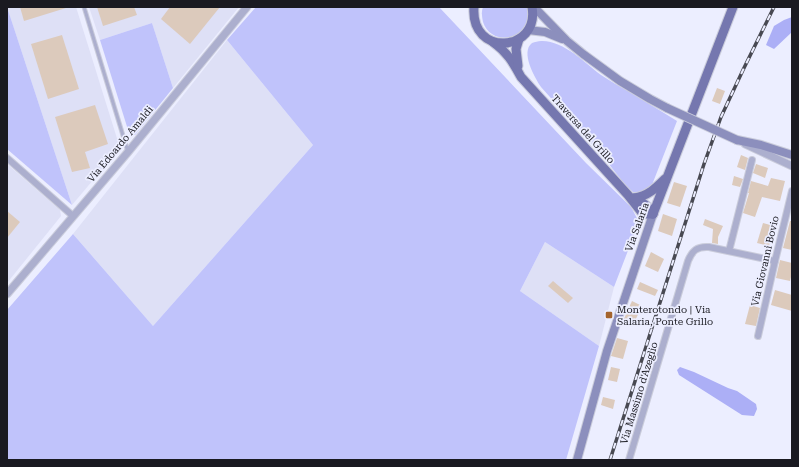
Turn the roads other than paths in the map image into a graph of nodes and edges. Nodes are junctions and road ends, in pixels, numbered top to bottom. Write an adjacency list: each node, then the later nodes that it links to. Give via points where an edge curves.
1 (84, 7): 13 (lane)
2 (247, 7): 13 (street, Via Edoardo Amaldi)
3 (467, 7): 6 (main road)
4 (533, 7): 7 (main road, via 532,22); 9 (main road)
5 (733, 7): 18 (main road, Via Salaria)
6 (474, 12): 10 (main road, Traversa del Grillo, via 475,24 480,32)
7 (528, 30): 8 (main road); 9 (main road, via 545,32)
8 (519, 39): 10 (main road, via 511,42); 11 (main road, Traversa del Grillo, via 516,54)
9 (566, 41): 12 (main road, bridge, via 620,81 644,95)
10 (493, 42): 11 (main road, Traversa del Grillo, via 508,54)
11 (522, 77): 20 (main road, Traversa del Grillo)
12 (737, 140): 14 (main road); 17 (street)
13 (128, 152): 23 (street, Via Edoardo Amaldi)
14 (792, 155)
15 (7, 158): 23 (street)
16 (752, 160): 25 (street)
17 (792, 166)
18 (668, 174): 20 (main road, via 650,192 641,197); 22 (main road, Via Salaria)
19 (792, 191): 26 (street, Via Giovanni Bovio)
20 (631, 196): 21 (main road); 22 (main road, via 646,205)
21 (643, 214): 22 (main road); 24 (main road)
22 (653, 214): 24 (main road, Via Salaria)
23 (73, 216): 27 (street, Via Edoardo Amaldi)
24 (646, 234): 29 (main road, Via Salaria, via 607,351)
25 (730, 250): 26 (street, Via Massimo d'Azeglio); 30 (street, Via Massimo d'Azeglio, via 702,247 695,250 690,258)
26 (775, 261): 28 (street, Via Giovanni Bovio)
27 (7, 294)
28 (758, 336)
29 (577, 460)
30 (629, 460)

